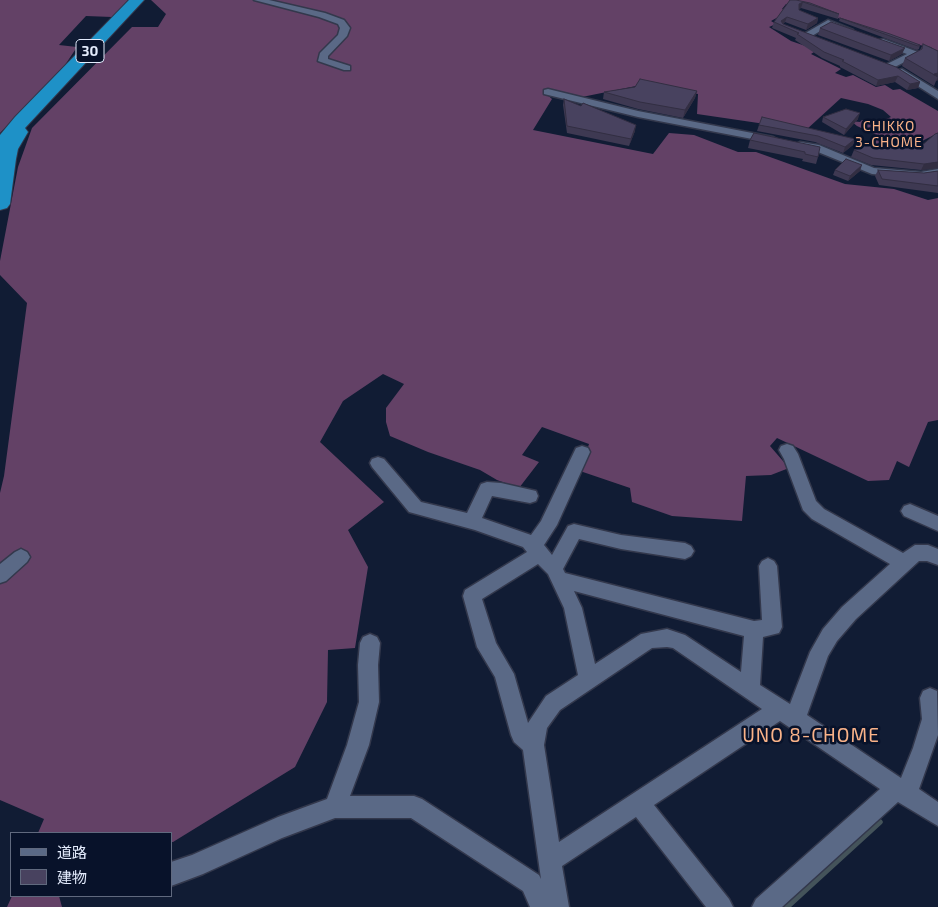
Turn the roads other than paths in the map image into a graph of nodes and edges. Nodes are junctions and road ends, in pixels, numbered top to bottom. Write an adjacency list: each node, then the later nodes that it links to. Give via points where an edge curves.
1 (137, 0): 9 (highway, 30)
2 (258, 0): 6 (street, via 341,22 345,28 342,36 324,54 323,62)
3 (854, 32): 4 (street, via 823,21)
4 (808, 36)
5 (871, 38): 8 (street, via 915,54 886,65)
6 (347, 68)
7 (548, 92): 11 (street, via 638,114 815,148 872,171 921,175)
8 (938, 96)
9 (42, 101): 10 (highway, 30); 12 (highway, 30, via 9,149)
10 (0, 147)
11 (938, 172)
12 (0, 204)
13 (787, 450): 24 (street, via 809,505 818,514)
14 (582, 452): 20 (street)
15 (378, 463): 18 (street, via 415,506)
16 (530, 496): 18 (street, via 487,489)
17 (910, 511): 19 (street)
18 (471, 522): 20 (street, via 529,542)
19 (938, 524)
20 (536, 549): 26 (street); 34 (street, via 472,596 487,647 504,674 520,735)
21 (686, 551): 26 (street, via 621,542 574,531)
22 (21, 558): 27 (street)
23 (938, 558): 24 (street, via 915,552)
24 (903, 562): 33 (street, via 830,635)
25 (768, 566): 28 (street, via 772,627)
26 (556, 574): 28 (street); 30 (street, via 573,608)
27 (0, 575)
28 (754, 630): 31 (street)
29 (370, 643): 37 (street, via 369,702 358,745)
30 (588, 680): 31 (street, via 648,640 667,638 678,641); 34 (street, via 553,703 538,724)
31 (750, 690): 33 (street)
32 (930, 698): 35 (street, via 932,719 924,748)
33 (787, 715): 35 (street); 36 (street)
34 (533, 745): 39 (street)
35 (902, 790): 38 (street); 44 (street)
36 (639, 803): 39 (street); 43 (street)
37 (335, 807): 40 (street); 41 (street, via 414,807 531,883)
38 (938, 815)
39 (551, 860): 42 (street)
40 (172, 874)
41 (542, 907)
42 (557, 907)
43 (721, 907)
44 (764, 907)

